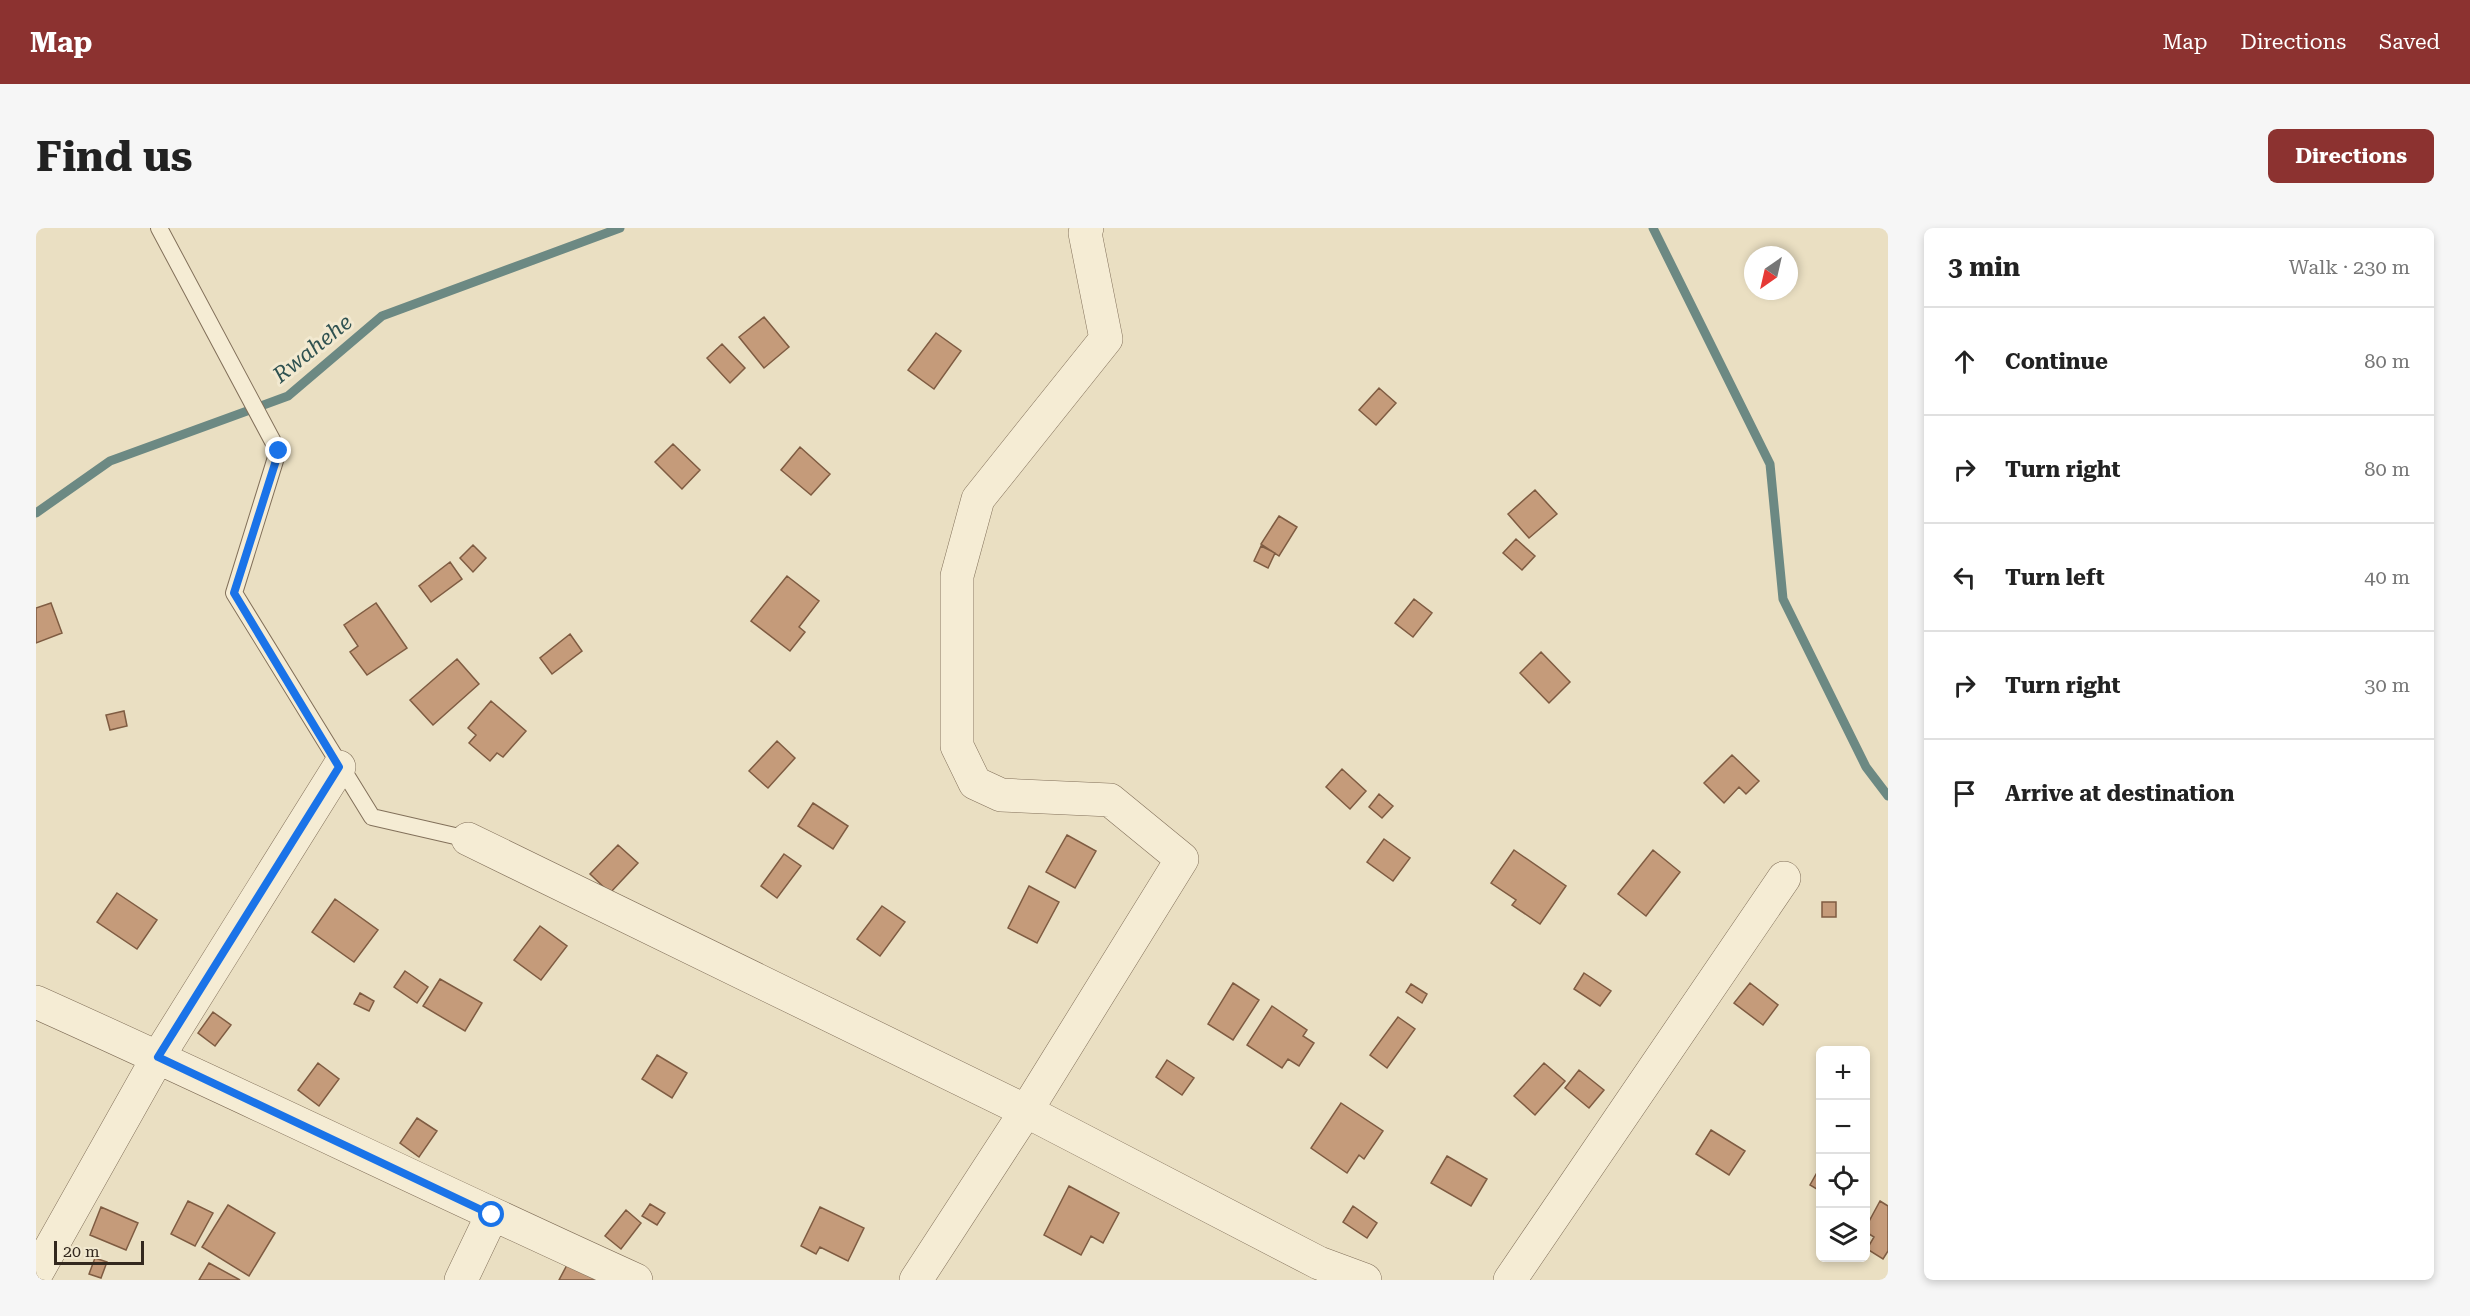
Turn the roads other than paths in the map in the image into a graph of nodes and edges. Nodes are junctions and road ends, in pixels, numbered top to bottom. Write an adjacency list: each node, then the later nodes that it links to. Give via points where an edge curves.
1 (159, 228): 3 (lane, via 279,451 234,593)
2 (1088, 228): 8 (street, via 1085,232 1106,339 978,499 957,576 957,747 975,783 1001,795 1110,800 1182,859)
3 (339, 767): 4 (lane, via 372,817); 7 (street)
4 (468, 839): 8 (street)
5 (1784, 878): 15 (street)
6 (36, 1002): 7 (street)
7 (158, 1057): 9 (street); 10 (street)
8 (1026, 1111): 13 (street); 14 (street, via 1319,1263)
9 (492, 1215): 11 (street); 12 (street)
10 (36, 1274)
11 (461, 1280)
12 (636, 1280)
13 (916, 1280)
14 (1365, 1280)
15 (1510, 1280)

